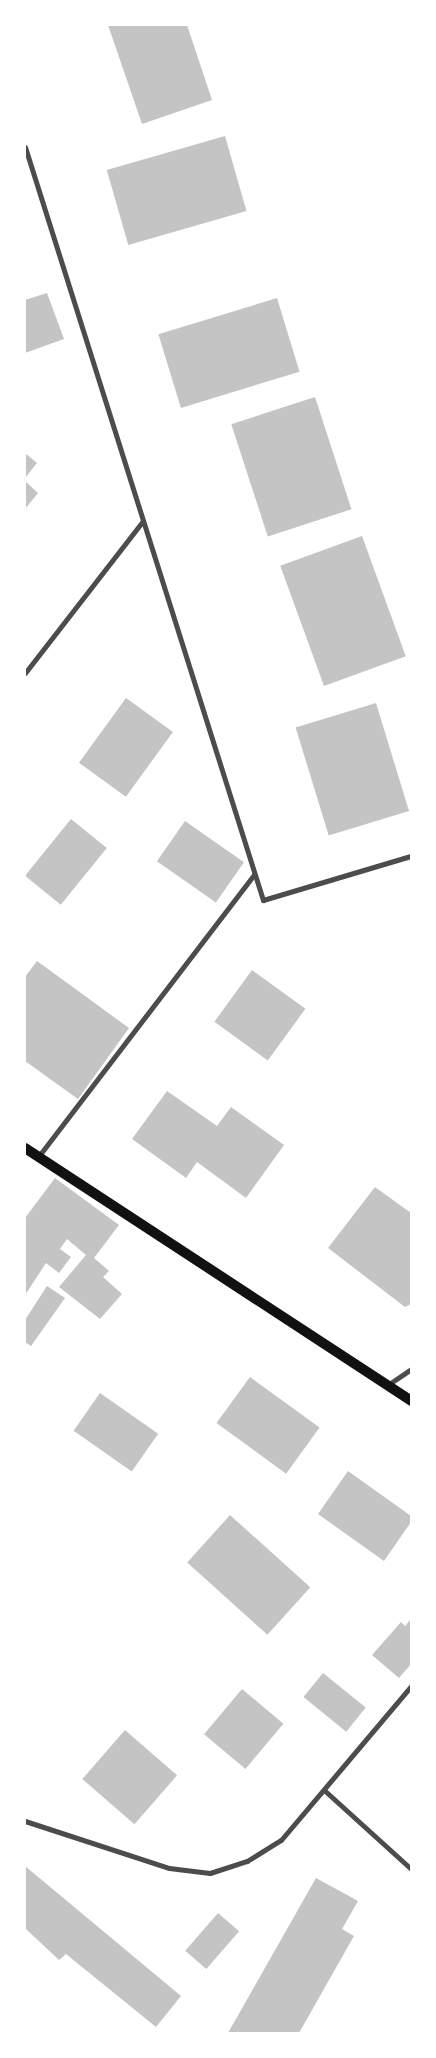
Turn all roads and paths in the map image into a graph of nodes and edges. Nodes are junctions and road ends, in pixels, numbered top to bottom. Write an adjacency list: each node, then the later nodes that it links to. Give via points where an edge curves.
1 (25, 147): 2 (street)
2 (143, 521): 3 (street); 5 (street)
3 (25, 673)
4 (411, 856): 5 (street, via 263,900)
5 (254, 874): 7 (street)
6 (25, 1148): 7 (main road)
7 (37, 1157): 9 (main road)
8 (411, 1369): 9 (street)
9 (389, 1384): 10 (main road)
10 (411, 1401)
11 (411, 1686): 12 (street)
12 (324, 1790): 13 (street, via 281,1840 247,1861 210,1873 169,1868); 14 (street)
13 (25, 1821)
14 (411, 1869)

